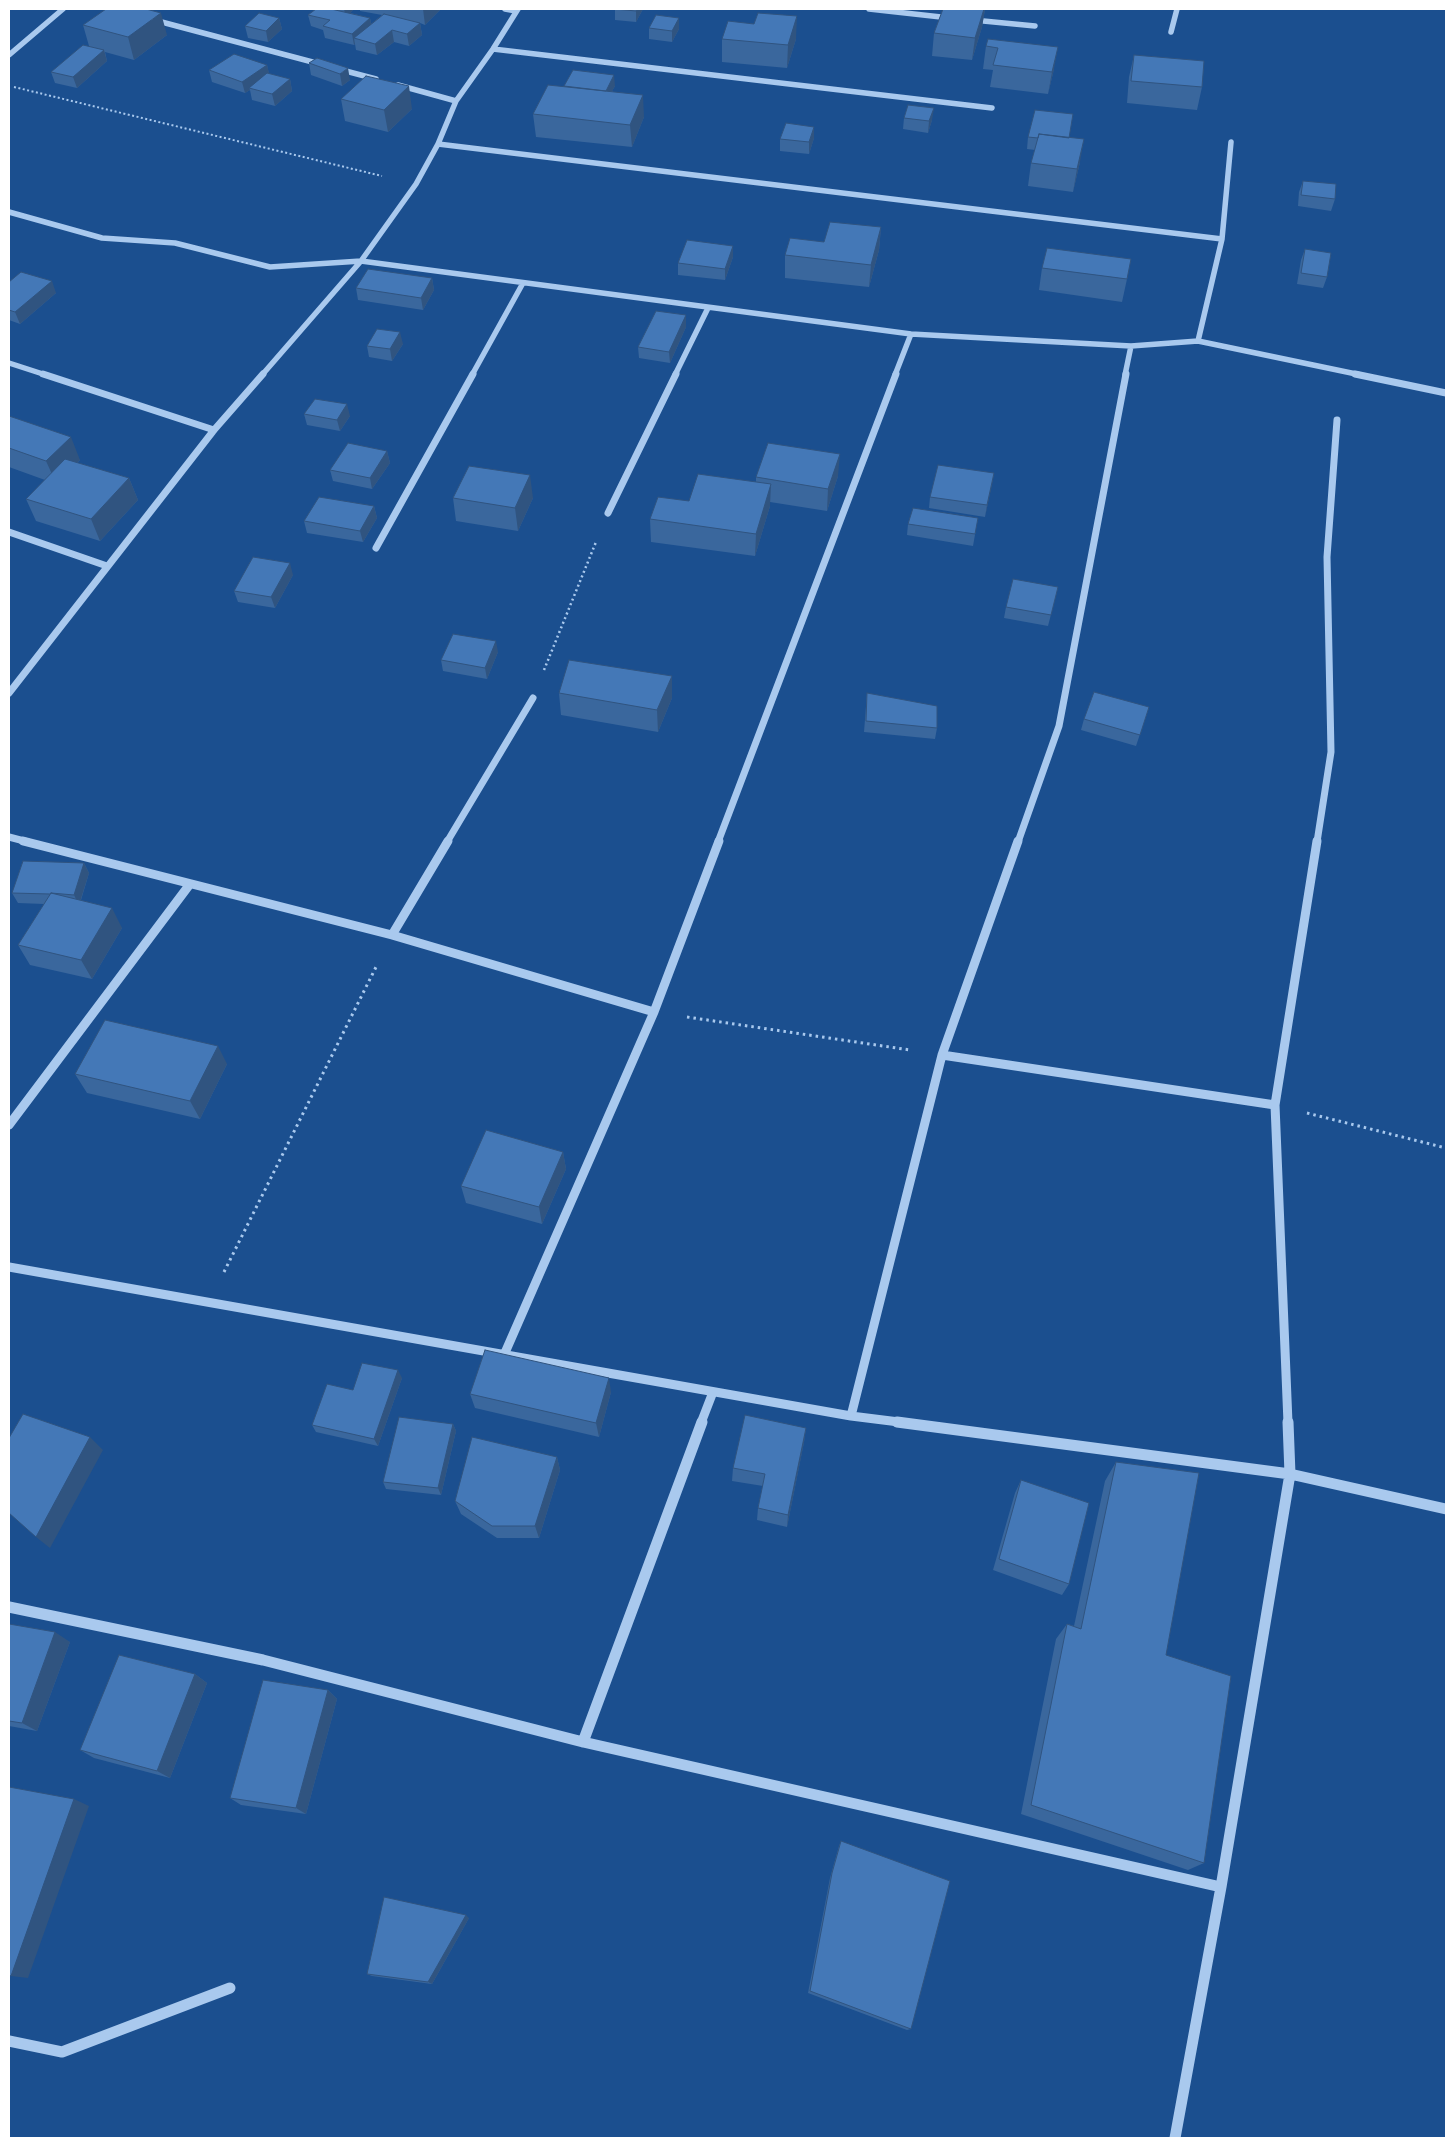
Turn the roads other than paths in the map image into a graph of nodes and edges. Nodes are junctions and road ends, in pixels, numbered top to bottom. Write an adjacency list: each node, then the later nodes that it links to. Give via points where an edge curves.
1 (63, 9): 12 (street)
2 (505, 9): 5 (street)
3 (869, 9): 6 (street)
4 (1177, 9): 10 (street)
5 (517, 10): 11 (street)
6 (957, 19)
7 (150, 20): 13 (street)
8 (967, 20): 9 (street)
9 (1035, 26)
10 (1171, 32)
11 (493, 49): 17 (street); 18 (street)
12 (9, 56)
13 (322, 65)
14 (332, 68): 15 (street)
15 (380, 80)
16 (389, 83): 17 (street)
17 (456, 101): 20 (street)
18 (992, 108)
19 (1231, 142): 22 (street)
20 (438, 144): 22 (street); 23 (street, via 416,184)
21 (9, 212): 23 (street, via 102,238 175,243 270,267)
22 (1222, 239): 27 (street)
23 (361, 260): 24 (street); 32 (street)
24 (524, 283): 25 (street); 35 (street)
25 (708, 308): 26 (street); 33 (street)
26 (910, 334): 28 (street); 42 (street)
27 (1198, 342): 28 (street); 30 (street)
28 (1131, 346): 43 (street, via 1059,726)
29 (9, 363): 32 (street)
30 (1446, 393)
31 (1337, 420): 44 (street, via 1328,557 1331,752)
32 (214, 430): 36 (street)
33 (608, 513)
34 (9, 532): 36 (street)
35 (376, 548)
36 (107, 566): 37 (street)
37 (9, 693)
38 (533, 698): 41 (street)
39 (9, 837): 40 (street)
40 (190, 884): 41 (street); 45 (street)
41 (392, 935): 42 (street)
42 (654, 1012): 47 (street)
43 (942, 1055): 44 (street); 49 (street)
44 (1275, 1106): 50 (street)
45 (9, 1125)
46 (9, 1267): 47 (street)
47 (504, 1355): 48 (street)
48 (713, 1392): 49 (street); 53 (street)
49 (851, 1416): 50 (street)
50 (1290, 1474): 51 (street); 54 (street)
51 (1446, 1509)
52 (9, 1607): 53 (street, via 263,1660)
53 (583, 1742): 54 (street)
54 (1221, 1887): 57 (street)
55 (230, 1988): 56 (street, via 62,2052)
56 (9, 2041)
57 (1175, 2138)

